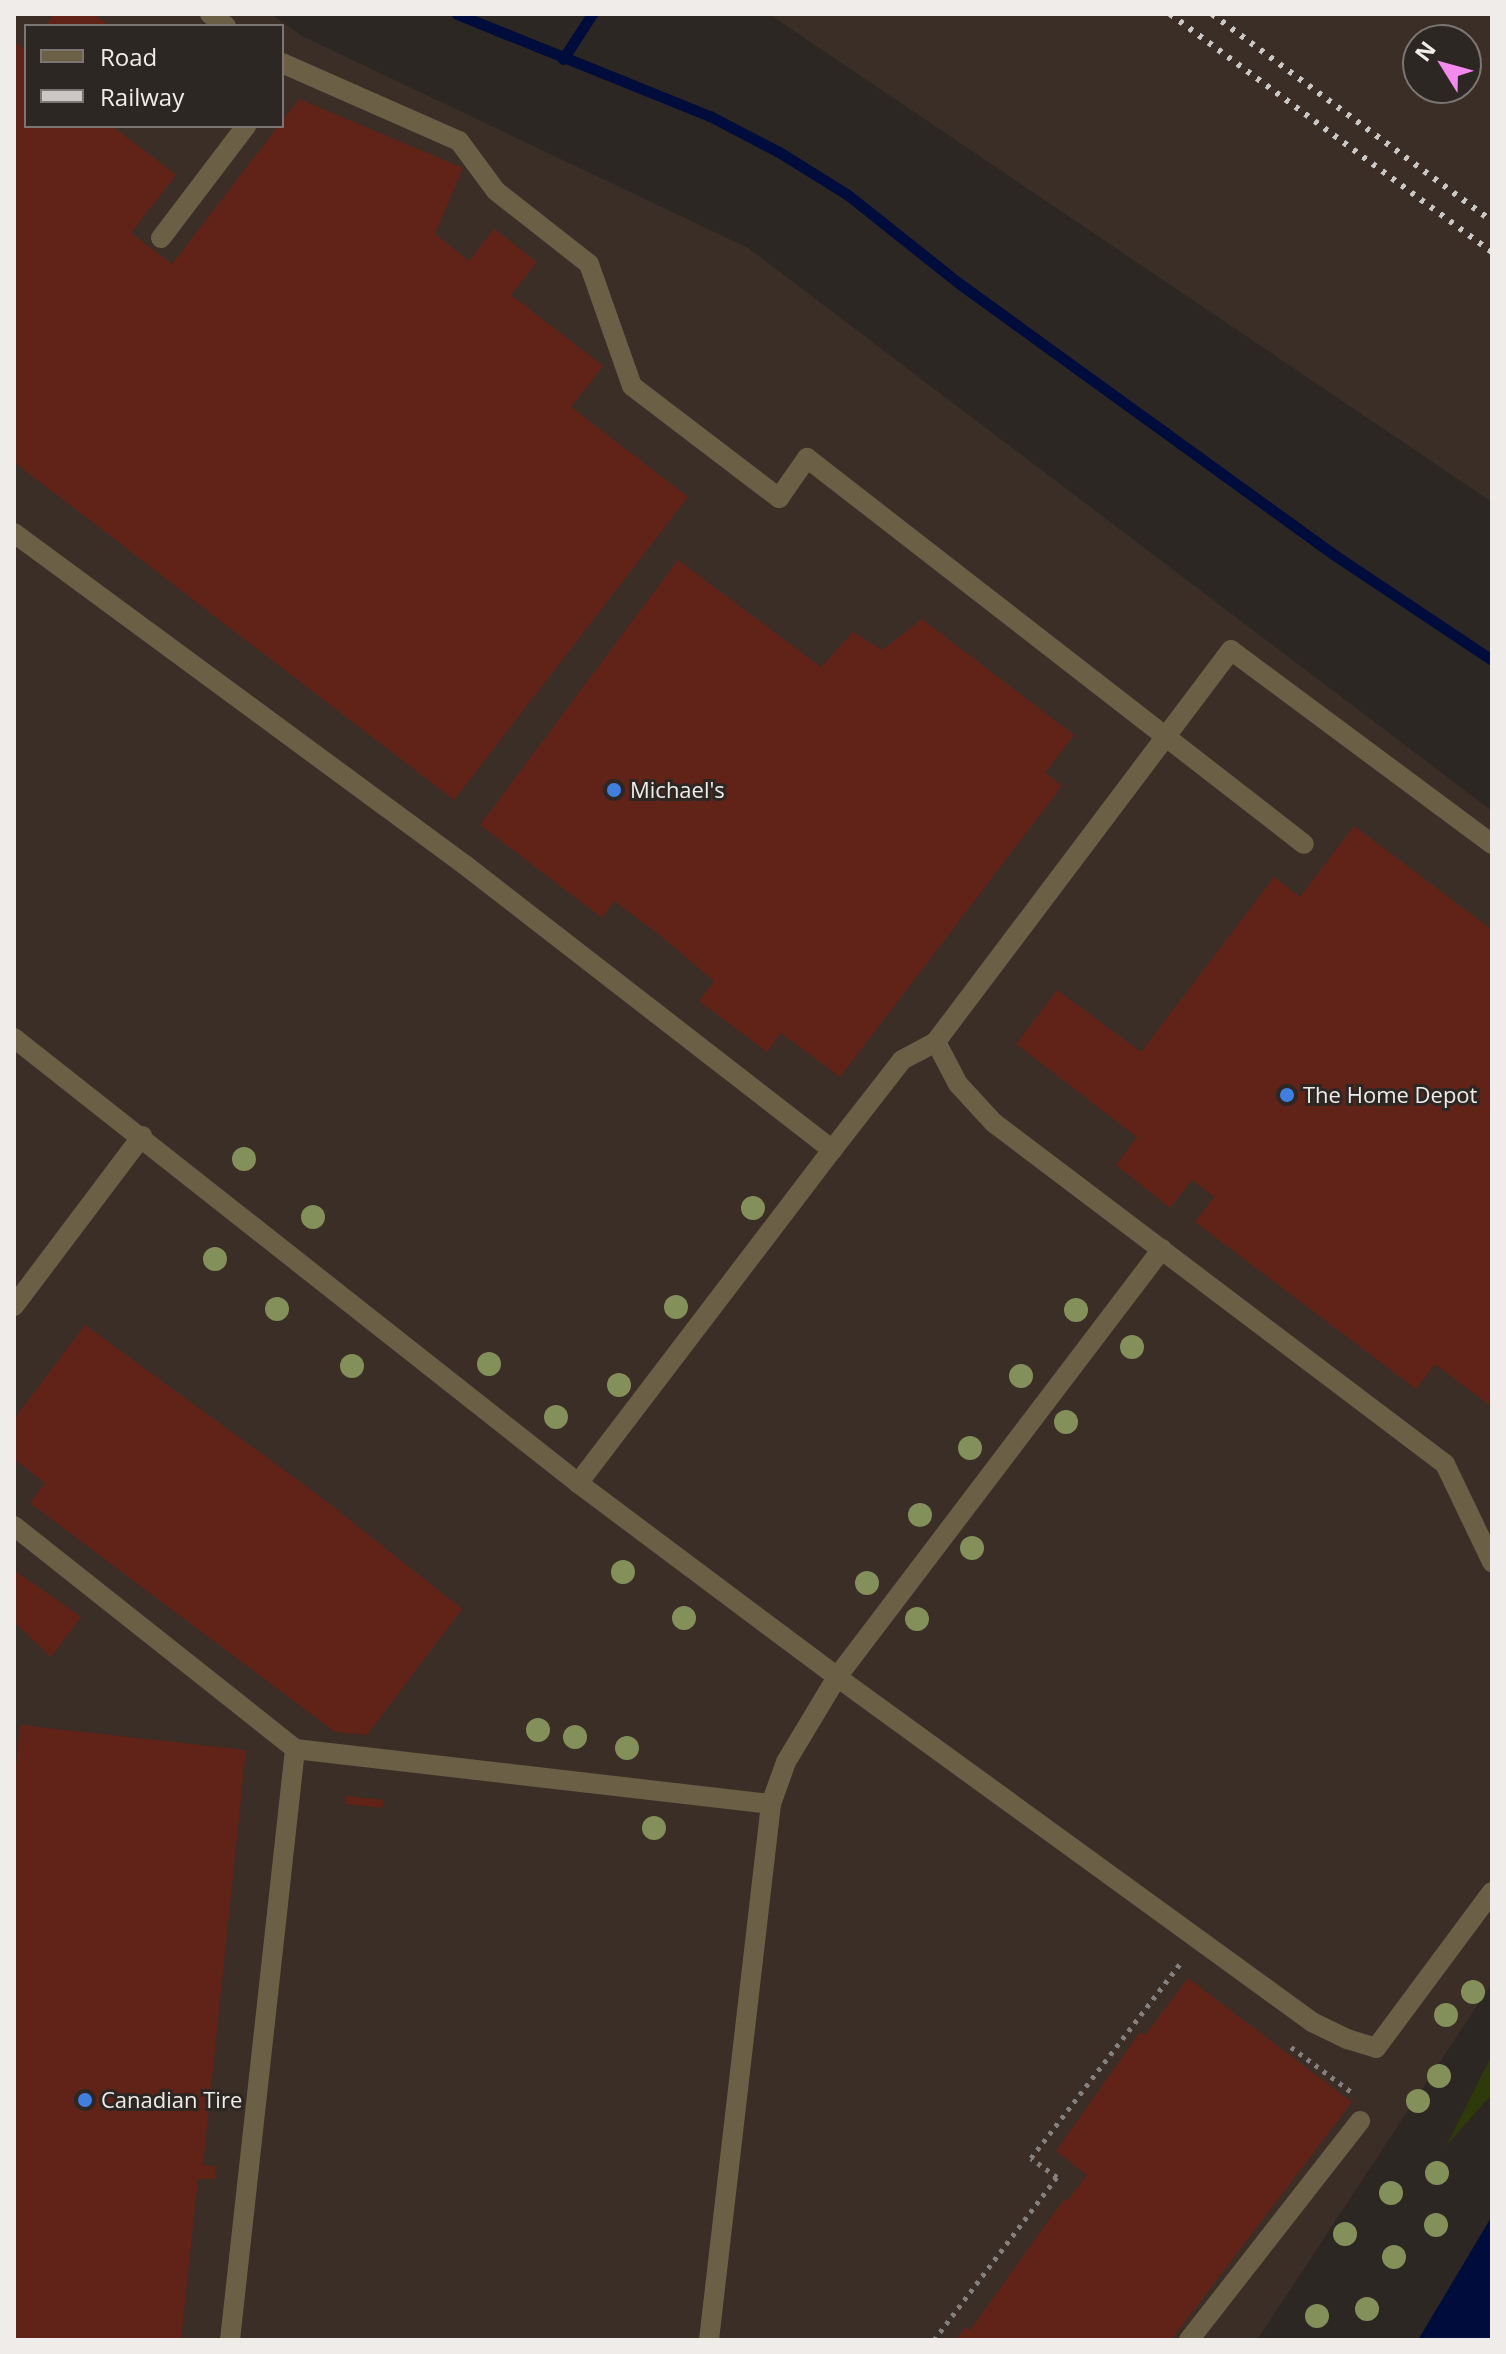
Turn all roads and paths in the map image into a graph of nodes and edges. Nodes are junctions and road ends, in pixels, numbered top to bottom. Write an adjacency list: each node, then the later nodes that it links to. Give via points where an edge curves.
1 (285, 70): 5 (street, via 459,141 496,191 589,264 632,386 779,498 807,458)
2 (244, 128): 3 (street)
3 (161, 238)
4 (14, 533): 11 (street, via 465,865)
5 (1166, 736): 6 (street); 7 (street, via 1231,650); 9 (street)
6 (1304, 844)
7 (1492, 844)
8 (14, 1038): 10 (street)
9 (936, 1042): 11 (street, via 902,1060); 12 (street, via 958,1084 994,1123)
10 (142, 1136): 13 (street); 14 (street)
11 (832, 1150): 14 (street)
12 (1162, 1249): 16 (street, via 1445,1464); 17 (street)
13 (14, 1306)
14 (578, 1483): 17 (street)
15 (14, 1526): 18 (street)
16 (1492, 1562)
17 (837, 1677): 19 (street, via 786,1762); 20 (street, via 1312,2022 1347,2039 1376,2048)
18 (295, 1749): 19 (street); 24 (street)
19 (771, 1804): 25 (street)
20 (1492, 1892)
21 (1190, 1972): 26 (path, via 1177,1963 1031,2158 1057,2177)
22 (1278, 2037): 23 (path)
23 (1363, 2112): 27 (street)
24 (230, 2340)
25 (709, 2340)
26 (934, 2340)
27 (1189, 2340)

